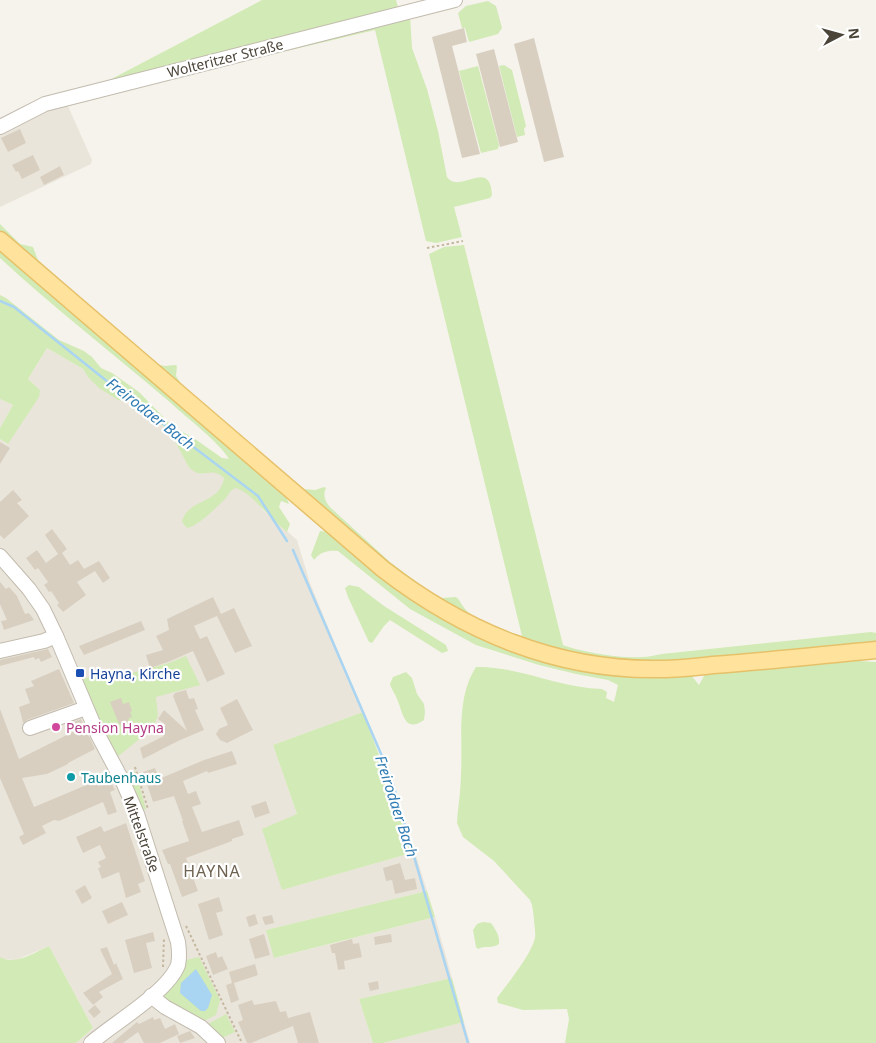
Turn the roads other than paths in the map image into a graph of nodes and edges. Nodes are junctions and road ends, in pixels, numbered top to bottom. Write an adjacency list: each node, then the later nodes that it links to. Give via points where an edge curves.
1 (455, 0): 2 (street, Wolteritzer Straße, via 45,104)
2 (0, 127)
3 (0, 240): 6 (main road, via 383,569 437,608 489,635 567,659 607,666 660,669)
4 (0, 556): 5 (street, Mittelstraße, via 43,609)
5 (56, 636): 7 (street); 8 (street, Mittelstraße)
6 (876, 650)
7 (0, 651)
8 (86, 708): 9 (street); 10 (street, Mittelstraße, via 137,814 178,942 178,965 165,984)
9 (30, 728)
10 (151, 996): 11 (street, Mittelstraße); 12 (street, via 165,1008 201,1027)
11 (91, 1043)
12 (218, 1043)

